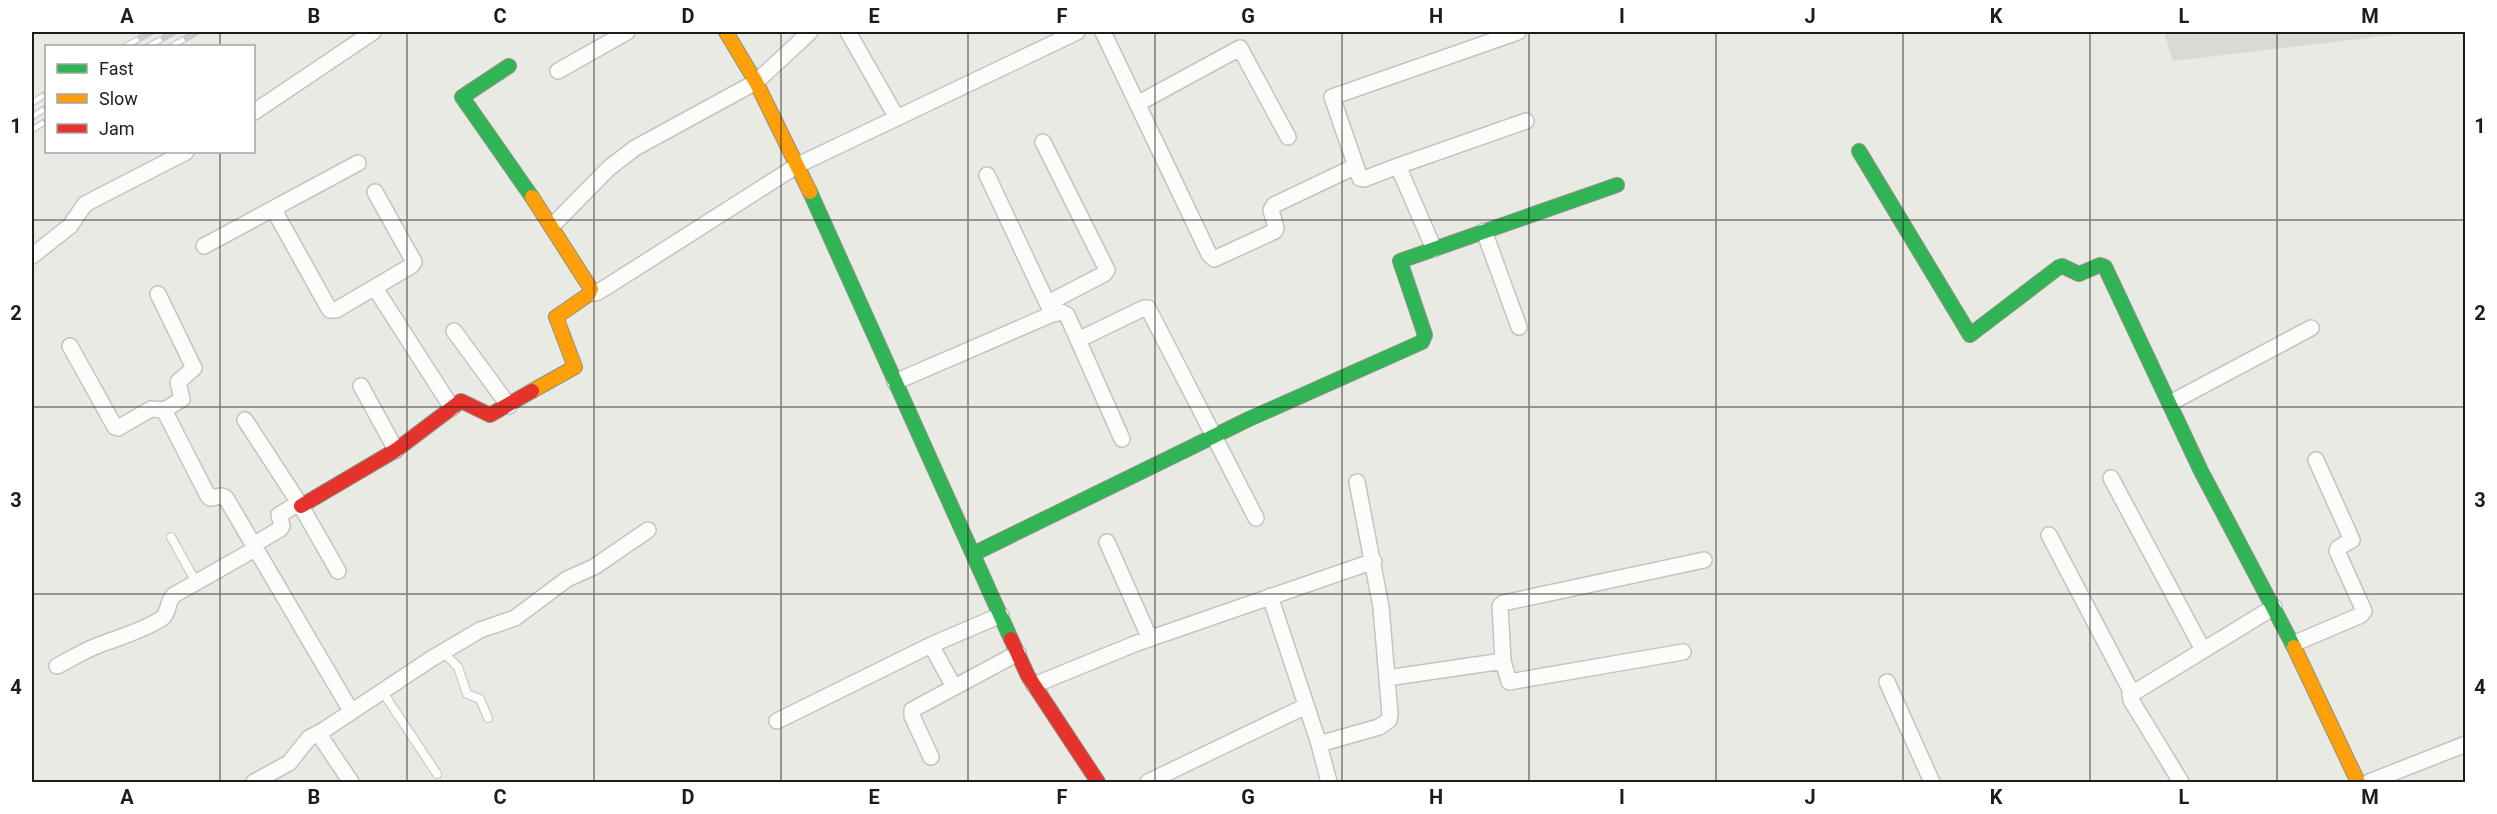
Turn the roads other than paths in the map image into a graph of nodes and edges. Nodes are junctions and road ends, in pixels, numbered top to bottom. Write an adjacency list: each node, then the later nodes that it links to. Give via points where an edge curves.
1 (373, 32): 13 (street)
2 (627, 32): 10 (street)
3 (726, 32): 11 (street)
4 (810, 32): 11 (street)
5 (848, 32): 14 (street)
6 (1103, 32): 12 (street)
7 (1518, 32): 22 (street, via 1334,95 1332,99)
8 (1072, 33): 14 (street)
9 (509, 66): 28 (street, via 462,97)
10 (558, 71)
11 (756, 82): 21 (street); 28 (street, via 627,153)
12 (1137, 104): 16 (street, via 1240,48); 22 (street, via 1214,259 1275,231 1271,210 1274,205)
13 (255, 111)
14 (897, 118): 21 (street)
15 (1526, 121): 23 (street)
16 (1288, 137)
17 (1043, 142): 36 (street, via 1107,270)
18 (1859, 151): 44 (street, via 1968,333 1972,335 2059,267 2079,274 2103,265)
19 (184, 153): 32 (street, via 85,204 70,226)
20 (358, 163): 27 (street)
21 (798, 165): 34 (street); 42 (street)
22 (1356, 166): 23 (street, via 1364,179)
23 (1398, 166): 31 (street)
24 (987, 175): 36 (street)
25 (1617, 185): 29 (street)
26 (375, 192): 33 (street, via 414,262)
27 (274, 210): 30 (street); 33 (street, via 330,310)
28 (552, 226): 34 (street)
29 (1484, 231): 31 (street); 37 (street)
30 (204, 246)
31 (1434, 249): 49 (street, via 1399,262 1425,335 1422,342)
32 (32, 256)
33 (375, 288): 46 (street)
34 (591, 293): 45 (street, via 556,317 575,364 573,369)
35 (158, 294): 47 (street, via 194,368 178,382 182,399)
36 (1049, 309): 40 (street, via 1065,313); 42 (street)
37 (1519, 327)
38 (2311, 328): 44 (street)
39 (454, 331): 45 (street)
40 (1078, 340): 49 (street, via 1148,308); 50 (street)
41 (70, 346): 47 (street, via 115,427 151,409)
42 (895, 382): 62 (street)
43 (361, 386): 51 (street)
44 (2170, 403): 68 (street, via 2201,471)
45 (509, 406): 46 (street, via 490,415 464,400)
46 (452, 408): 51 (street)
47 (165, 410): 61 (street, via 208,496 224,496)
48 (245, 420): 55 (street)
49 (1215, 436): 56 (street); 62 (street)
50 (1122, 439)
51 (396, 450): 55 (street)
52 (2316, 460): 71 (street, via 2352,540 2337,551 2364,611)
53 (2111, 478): 73 (street)
54 (1357, 482): 64 (street)
55 (300, 504): 61 (street, via 279,515 280,529); 65 (street)
56 (1256, 519)
57 (648, 530): 74 (street, via 594,567 567,579 515,618 487,626)
58 (2049, 535): 84 (street)
59 (171, 537): 66 (lane)
60 (1107, 542): 70 (street)
61 (254, 547): 66 (street); 86 (street)
62 (973, 554): 69 (street)
63 (1704, 560): 77 (street, via 1502,603)
64 (1374, 561): 67 (street); 79 (street)
65 (338, 571)
66 (196, 582): 78 (street, via 171,598 162,618)
67 (1270, 596): 70 (street); 85 (street)
68 (2274, 607): 71 (street); 73 (street)
69 (1000, 615): 72 (street); 75 (street)
70 (1150, 639): 81 (street)
71 (2293, 644): 101 (street)
72 (931, 645): 82 (street); 88 (street)
73 (2203, 650): 84 (street)
74 (443, 652): 83 (street); 87 (lane, via 458,667 467,694 480,699)
75 (1018, 652): 81 (street); 82 (street)
76 (1683, 652): 77 (street, via 1509,682)
77 (1503, 661): 79 (street)
78 (57, 666)
79 (1387, 678): 90 (street, via 1389,720)
80 (1887, 682): 99 (street)
81 (1034, 685): 96 (street)
82 (954, 687): 92 (street, via 911,712)
83 (382, 690): 86 (street); 93 (lane)
84 (2132, 693): 100 (street, via 2130,700)
85 (1306, 706): 90 (street); 97 (street)
86 (351, 711): 89 (street)
87 (488, 718)
88 (777, 721)
89 (318, 733): 94 (street, via 289,763); 95 (street)
90 (1318, 744): 98 (street)
91 (2466, 744): 102 (street)
92 (931, 757)
93 (437, 774)
94 (254, 783)
95 (351, 783)
96 (1098, 783)
97 (1148, 783)
98 (1329, 783)
99 (1932, 783)
100 (2181, 783)
101 (2358, 783)
102 (2369, 783)

